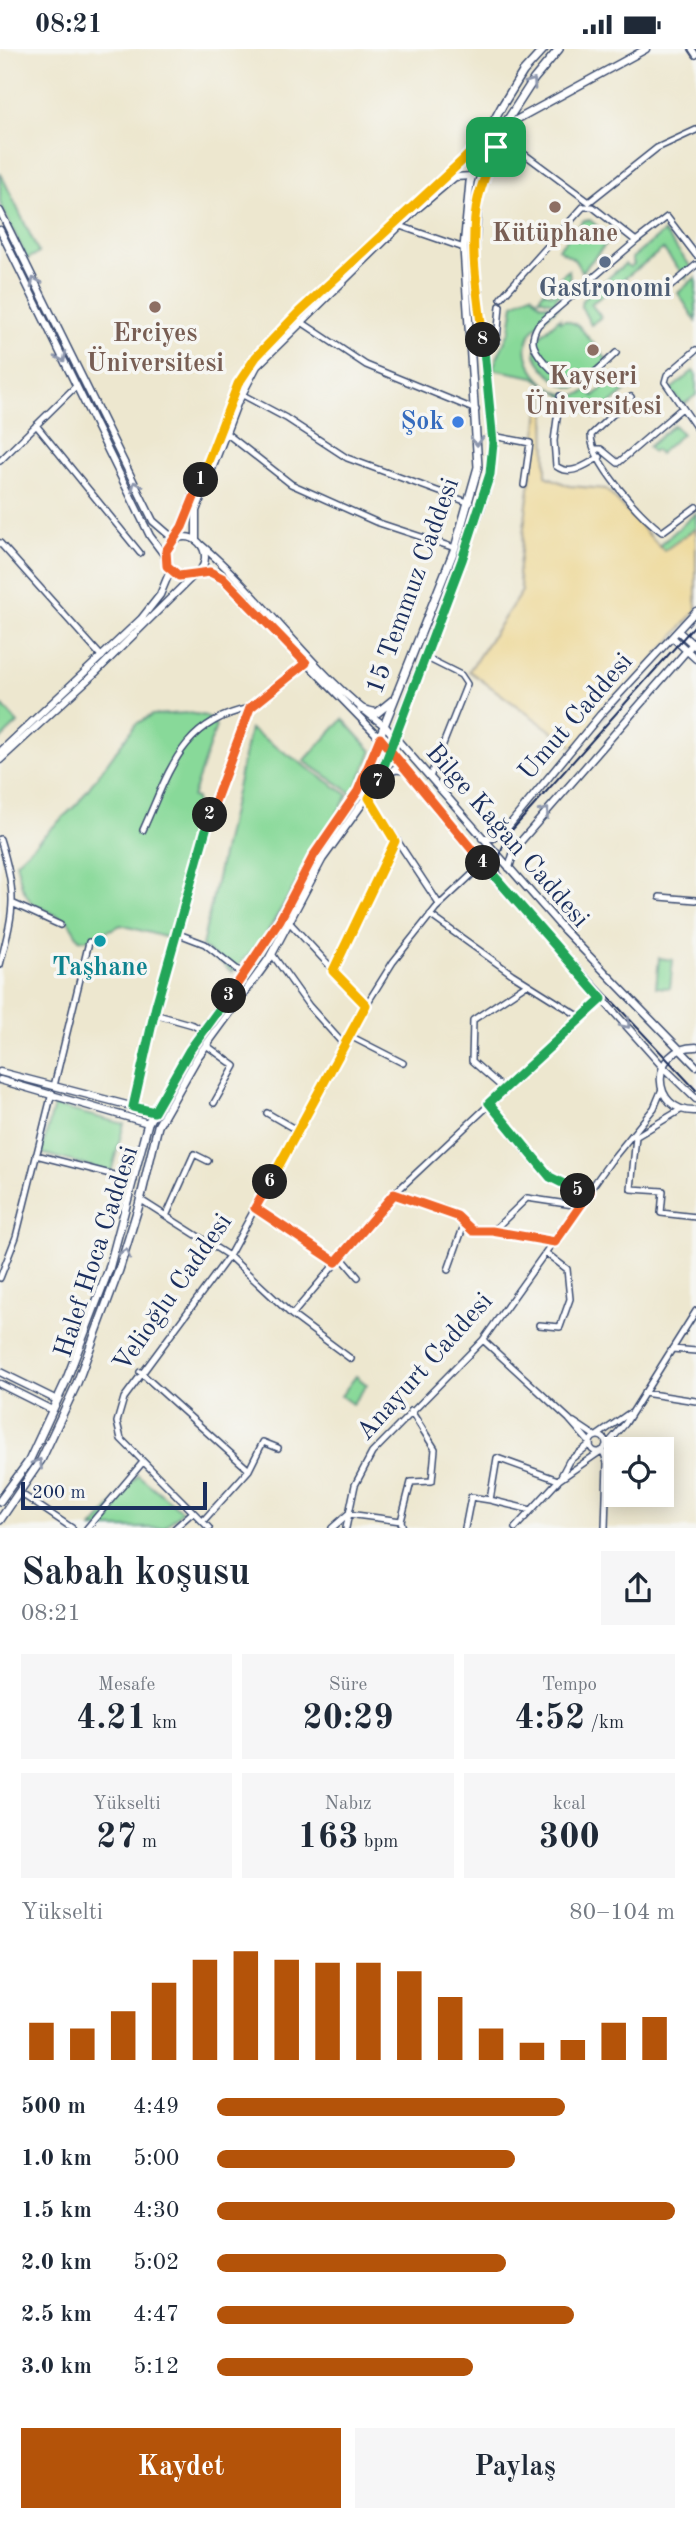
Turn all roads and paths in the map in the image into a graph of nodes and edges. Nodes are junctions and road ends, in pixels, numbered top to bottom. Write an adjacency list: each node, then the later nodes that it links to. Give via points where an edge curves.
1 (544, 49): 9 (main road, 15 Temmuz Caddesi, via 523,72)
2 (559, 49): 6 (main road, 15 Temmuz Caddesi, one-way to 2)
3 (646, 49): 6 (street)
4 (692, 49): 5 (street)
5 (696, 55)
6 (503, 127): 8 (main road, 15 Temmuz Caddesi)
7 (696, 129): 8 (street, via 656,148 589,202)
8 (500, 136): 10 (main road, 15 Temmuz Caddesi)
9 (482, 143): 10 (main road); 12 (main road, 15 Temmuz Caddesi); 47 (street, via 299,312 250,365)
10 (496, 147): 11 (main road, 15 Temmuz Caddesi)
11 (487, 174): 12 (main road); 25 (main road, 15 Temmuz Caddesi, via 478,198 474,257)
12 (472, 176): 14 (street, via 455,177); 17 (main road, 15 Temmuz Caddesi)
13 (0, 211): 47 (street, one-way to 13, via 153,521)
14 (400, 226): 17 (street); 23 (street)
15 (0, 230): 31 (street, one-way to 31)
16 (636, 241): 18 (street, via 667,217); 21 (street, via 586,205); 30 (street, via 538,325 533,335 538,353 572,382 582,381)
17 (464, 248): 26 (main road, 15 Temmuz Caddesi)
18 (696, 255)
19 (696, 265): 20 (street)
20 (665, 291)
21 (500, 297)
22 (500, 306): 24 (street)
23 (300, 321): 32 (street, via 257,366); 36 (street, via 366,365)
24 (499, 324): 25 (street); 27 (street, via 497,341)
25 (483, 334): 26 (main road); 27 (main road, 15 Temmuz Caddesi)
26 (471, 335): 28 (main road, 15 Temmuz Caddesi)
27 (484, 347): 28 (main road); 40 (main road, 15 Temmuz Caddesi)
28 (472, 348): 36 (main road, 15 Temmuz Caddesi)
29 (696, 349): 35 (street, via 665,380)
30 (616, 353)
31 (76, 386): 37 (street); 52 (street, via 150,536)
32 (241, 394): 39 (street); 45 (street, via 347,458)
33 (561, 397): 42 (street, via 554,441 556,466 575,471)
34 (631, 397): 41 (street, via 592,433)
35 (682, 408): 38 (street); 41 (street, via 618,463)
36 (476, 410): 45 (main road, 15 Temmuz Caddesi, one-way to 45, via 478,467)
37 (36, 425): 43 (street); 51 (street)
38 (696, 427)
39 (226, 433): 48 (street, via 196,511); 50 (street, via 291,484 376,522)
40 (492, 436): 44 (street, via 530,443); 61 (main road, 15 Temmuz Caddesi, via 490,474 480,509)
41 (595, 449): 42 (street)
42 (600, 457): 46 (street, via 613,481 660,531 667,531)
43 (0, 461)
44 (524, 485)
45 (470, 503): 50 (main road, 15 Temmuz Caddesi)
46 (696, 506)
47 (175, 539): 48 (street); 52 (street)
48 (198, 542): 54 (street, via 205,558); 66 (street, Bilge Kağan Caddesi)
49 (0, 543): 60 (street)
50 (455, 548): 64 (main road, 15 Temmuz Caddesi)
51 (139, 553)
52 (165, 556): 53 (street)
53 (170, 571): 54 (street); 60 (street, via 155,603)
54 (194, 575): 63 (street, Bilge Kağan Caddesi, via 210,572 224,579); 72 (street)
55 (696, 611): 56 (street, Umut Caddesi)
56 (678, 631): 57 (street, Umut Caddesi); 58 (street)
57 (672, 637): 59 (street); 78 (street, Umut Caddesi, via 504,831 494,838)
58 (695, 644): 59 (street, Umut Caddesi)
59 (686, 650): 62 (street); 82 (street, Umut Caddesi, one-way to 59, via 515,848)
60 (102, 657): 71 (street)
61 (425, 657): 68 (main road, 15 Temmuz Caddesi); 74 (street, via 461,675 467,684)
62 (696, 659)
63 (306, 663): 65 (street); 69 (street, Bilge Kağan Caddesi)
64 (396, 697): 66 (main road, via 377,713); 67 (main road, 15 Temmuz Caddesi)
65 (250, 708): 77 (street, via 216,719 182,746); 90 (street, via 208,819)
66 (361, 709): 67 (street, Bilge Kağan Caddesi)
67 (385, 726): 68 (street, Bilge Kağan Caddesi); 69 (main road, 15 Temmuz Caddesi)
68 (395, 737): 70 (main road, 15 Temmuz Caddesi); 74 (street, Bilge Kağan Caddesi)
69 (380, 738): 70 (street, Bilge Kağan Caddesi); 95 (main road, Halef Hoca Caddesi, via 358,791 314,855)
70 (390, 750): 73 (street, Bilge Kağan Caddesi); 75 (main road, Halef Hoca Caddesi)
71 (0, 752)
72 (0, 760)
73 (407, 770): 75 (main road, via 391,771); 81 (street, Bilge Kağan Caddesi)
74 (430, 777): 78 (street, Bilge Kağan Caddesi)
75 (376, 784): 76 (main road, Halef Hoca Caddesi)
76 (369, 798): 80 (street); 88 (main road, Halef Hoca Caddesi, via 321,859)
77 (143, 829)
78 (482, 838): 82 (street, Bilge Kağan Caddesi)
79 (0, 839): 85 (street)
80 (395, 841): 86 (street); 94 (street)
81 (483, 864): 86 (street, Velioğlu Caddesi); 97 (street, Bilge Kağan Caddesi)
82 (509, 868): 106 (street, Bilge Kağan Caddesi)
83 (660, 897): 84 (street)
84 (696, 900)
85 (14, 904): 89 (street); 93 (street)
86 (439, 905): 87 (street, Velioğlu Caddesi)
87 (430, 915): 96 (street); 98 (street, Velioğlu Caddesi)
88 (289, 922): 92 (main road, Halef Hoca Caddesi); 94 (street)
89 (61, 925)
90 (176, 933): 95 (street, via 205,944); 99 (street)
91 (89, 941): 114 (street)
92 (272, 954): 103 (main road, Halef Hoca Caddesi); 104 (street)
93 (0, 965)
94 (333, 971): 98 (street)
95 (244, 975): 101 (main road, Halef Hoca Caddesi)
96 (527, 984): 100 (street); 112 (street, via 473,1020 472,1061)
97 (602, 999): 100 (street); 109 (street, Bilge Kağan Caddesi, one-way to 109)
98 (366, 1005): 102 (street, Velioğlu Caddesi)
99 (154, 1014): 101 (street); 118 (street)
100 (582, 1018): 112 (street)
101 (203, 1031): 121 (main road, Halef Hoca Caddesi)
102 (350, 1036): 104 (street, Velioğlu Caddesi); 107 (street)
103 (206, 1045): 116 (street, via 235,1066); 132 (main road, Halef Hoca Caddesi, via 158,1126)
104 (345, 1046): 124 (street, Velioğlu Caddesi)
105 (695, 1046): 106 (street)
106 (680, 1049): 108 (street, Bilge Kağan Caddesi); 109 (street)
107 (403, 1063)
108 (696, 1066)
109 (663, 1067): 113 (street); 115 (street, Bilge Kağan Caddesi)
110 (0, 1072): 114 (street)
111 (0, 1080): 114 (street)
112 (503, 1089): 117 (street)
113 (662, 1089): 119 (street, via 673,1105); 126 (street, Anayurt Caddesi, via 654,1108)
114 (53, 1090): 118 (street); 123 (street); 127 (street)
115 (696, 1099)
116 (214, 1103)
117 (489, 1103): 130 (street, via 550,1177 571,1189); 131 (street)
118 (133, 1107): 121 (street)
119 (682, 1109): 120 (street); 125 (street)
120 (696, 1111)
121 (154, 1112): 123 (main road, Halef Hoca Caddesi)
122 (267, 1113): 124 (street)
123 (148, 1123): 129 (main road, Halef Hoca Caddesi)
124 (298, 1131): 134 (street, Velioğlu Caddesi)
125 (636, 1136): 126 (street); 136 (street, via 631,1189 663,1191 661,1213)
126 (629, 1140): 130 (street, Anayurt Caddesi)
127 (36, 1156): 129 (street); 145 (street, via 16,1237)
128 (208, 1161): 135 (street, via 194,1154)
129 (134, 1180): 158 (main road, Halef Hoca Caddesi, via 108,1269)
130 (590, 1192): 133 (street, Anayurt Caddesi)
131 (394, 1194): 137 (street, via 457,1216); 142 (street)
132 (141, 1200): 135 (street); 171 (main road, Halef Hoca Caddesi, one-way to 132, via 77,1383)
133 (580, 1206): 138 (street, via 527,1198); 139 (street, Anayurt Caddesi)
134 (255, 1208): 141 (street, Velioğlu Caddesi); 143 (street)
135 (167, 1215): 141 (street)
136 (696, 1217)
137 (464, 1225): 138 (street, via 473,1231); 144 (street)
138 (492, 1231): 139 (street)
139 (555, 1242): 140 (street, Anayurt Caddesi)
140 (546, 1254): 149 (street, via 567,1269 571,1292 560,1327); 150 (street, Anayurt Caddesi)
141 (229, 1256): 148 (street); 155 (street, Velioğlu Caddesi)
142 (341, 1257): 143 (street); 146 (street)
143 (336, 1262): 148 (street)
144 (448, 1270)
145 (0, 1277)
146 (358, 1277)
147 (696, 1311): 151 (street)
148 (292, 1315): 153 (street)
149 (539, 1325)
150 (483, 1340): 162 (street, Anayurt Caddesi); 163 (street)
151 (672, 1349): 152 (street); 157 (street)
152 (696, 1351)
153 (351, 1359)
154 (0, 1372): 158 (street)
155 (140, 1372): 168 (street, Velioğlu Caddesi, via 124,1398 117,1427 121,1439); 169 (street)
156 (0, 1384): 161 (street)
157 (644, 1393): 159 (street); 160 (street)
158 (57, 1400): 161 (main road, Halef Hoca Caddesi)
159 (696, 1401)
160 (635, 1406): 164 (street); 167 (street)
161 (52, 1410): 173 (main road, Halef Hoca Caddesi, via 29,1461)
162 (411, 1411): 176 (street, Anayurt Caddesi, via 367,1460); 179 (street, via 435,1449 432,1481 411,1482)
163 (569, 1419): 164 (street); 165 (street)
164 (597, 1435): 165 (street); 167 (street, via 604,1438)
165 (590, 1444): 167 (street, via 594,1451); 170 (street, via 569,1461)
166 (278, 1448): 169 (street, via 263,1442)
167 (603, 1450): 170 (street); 188 (street, via 607,1463)
168 (143, 1462): 175 (street, Velioğlu Caddesi); 181 (street)
169 (248, 1470): 178 (street)
170 (559, 1480): 172 (street, via 497,1458); 174 (street)
171 (20, 1493): 177 (main road, Halef Hoca Caddesi); 180 (street)
172 (490, 1500): 174 (street); 186 (street, via 471,1497)
173 (0, 1501)
174 (531, 1510): 187 (street)
175 (193, 1512): 178 (street, Velioğlu Caddesi); 182 (street)
176 (348, 1514): 179 (street); 184 (street); 185 (street, Anayurt Caddesi)
177 (0, 1520)
178 (202, 1521): 183 (street, Velioğlu Caddesi)
179 (402, 1524)
180 (72, 1528)
181 (87, 1528)
182 (175, 1528)
183 (209, 1528)
184 (332, 1528)
185 (346, 1528)
186 (465, 1528)
187 (516, 1528)
188 (604, 1528)

